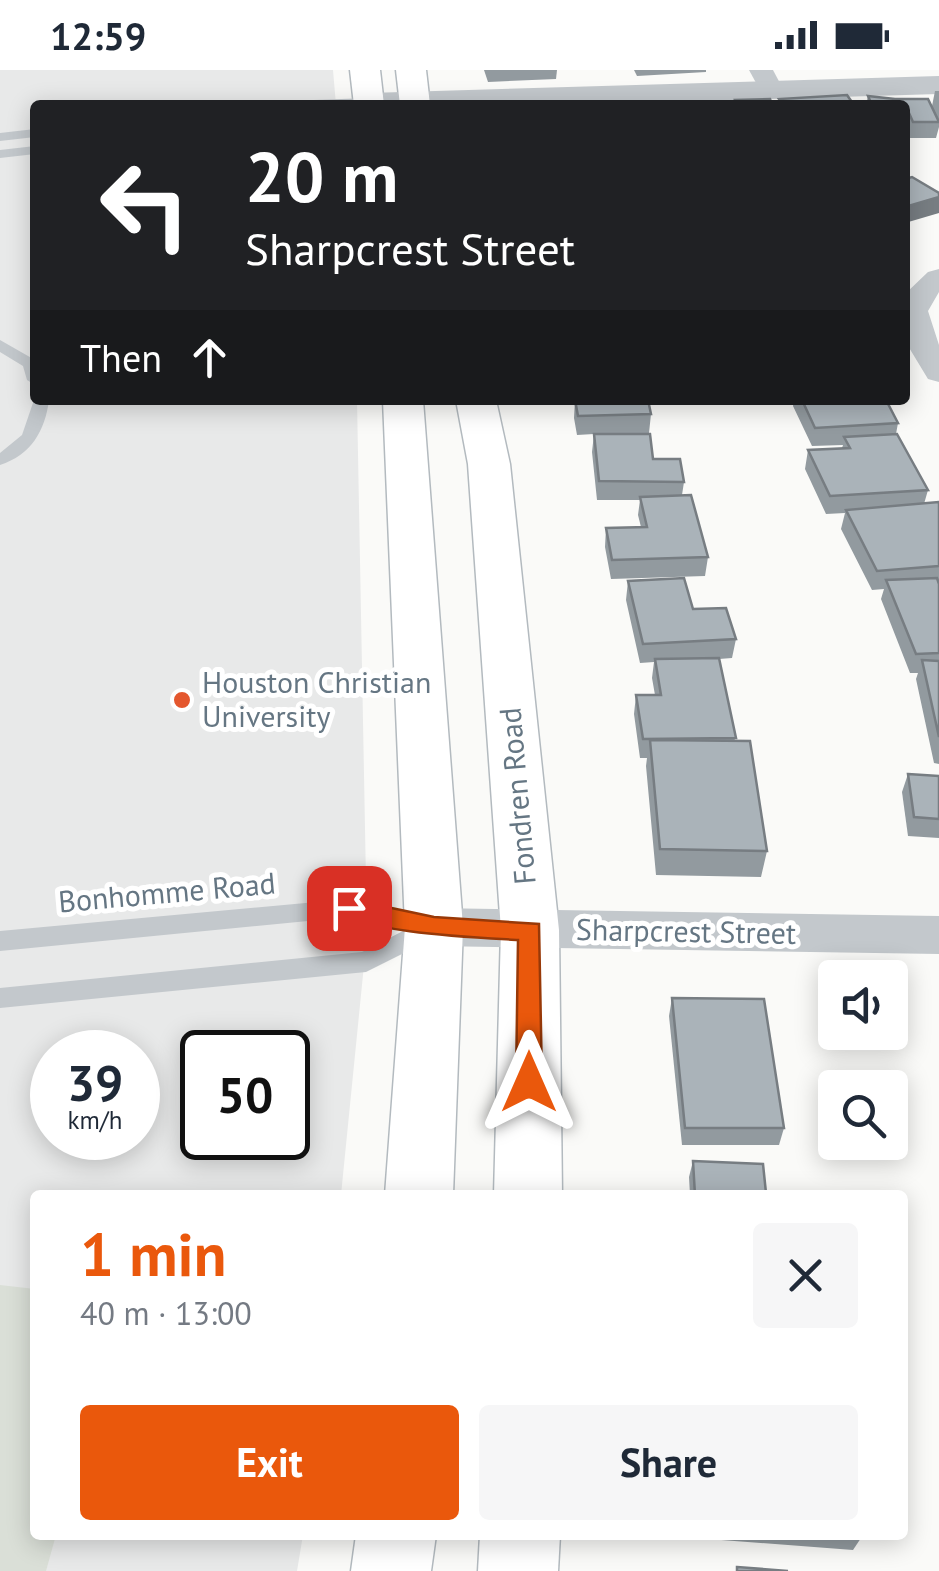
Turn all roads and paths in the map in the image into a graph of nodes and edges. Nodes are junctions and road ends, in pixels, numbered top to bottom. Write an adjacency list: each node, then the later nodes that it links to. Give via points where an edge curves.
1 (364, 70): 5 (main road)
2 (411, 70): 6 (main road)
3 (766, 78): 4 (street); 7 (street)
4 (939, 85)
5 (366, 100)
6 (415, 100)
7 (457, 100)
8 (30, 134): 9 (lane)
9 (0, 137)
10 (30, 151): 11 (lane)
11 (0, 154)
12 (930, 283): 15 (street, via 913,305 913,327)
13 (0, 345): 14 (lane)
14 (30, 364)
15 (939, 372)
16 (40, 405): 19 (lane, via 34,435)
17 (402, 405): 20 (main road)
18 (477, 405): 21 (main road, Fondren Road, via 489,464)
19 (0, 460)
20 (434, 927): 21 (street, Sharpcrest Street); 23 (lane, Bonhomme Road, via 349,908); 24 (lane, via 366,962); 25 (main road)
21 (530, 930): 22 (street, Sharpcrest Street); 26 (main road, Fondren Road)
22 (939, 934)
23 (0, 941)
24 (0, 998)
25 (419, 1190)
26 (528, 1190)
27 (395, 1540): 29 (main road)
28 (520, 1540): 30 (main road)
29 (391, 1571)
30 (518, 1571)

